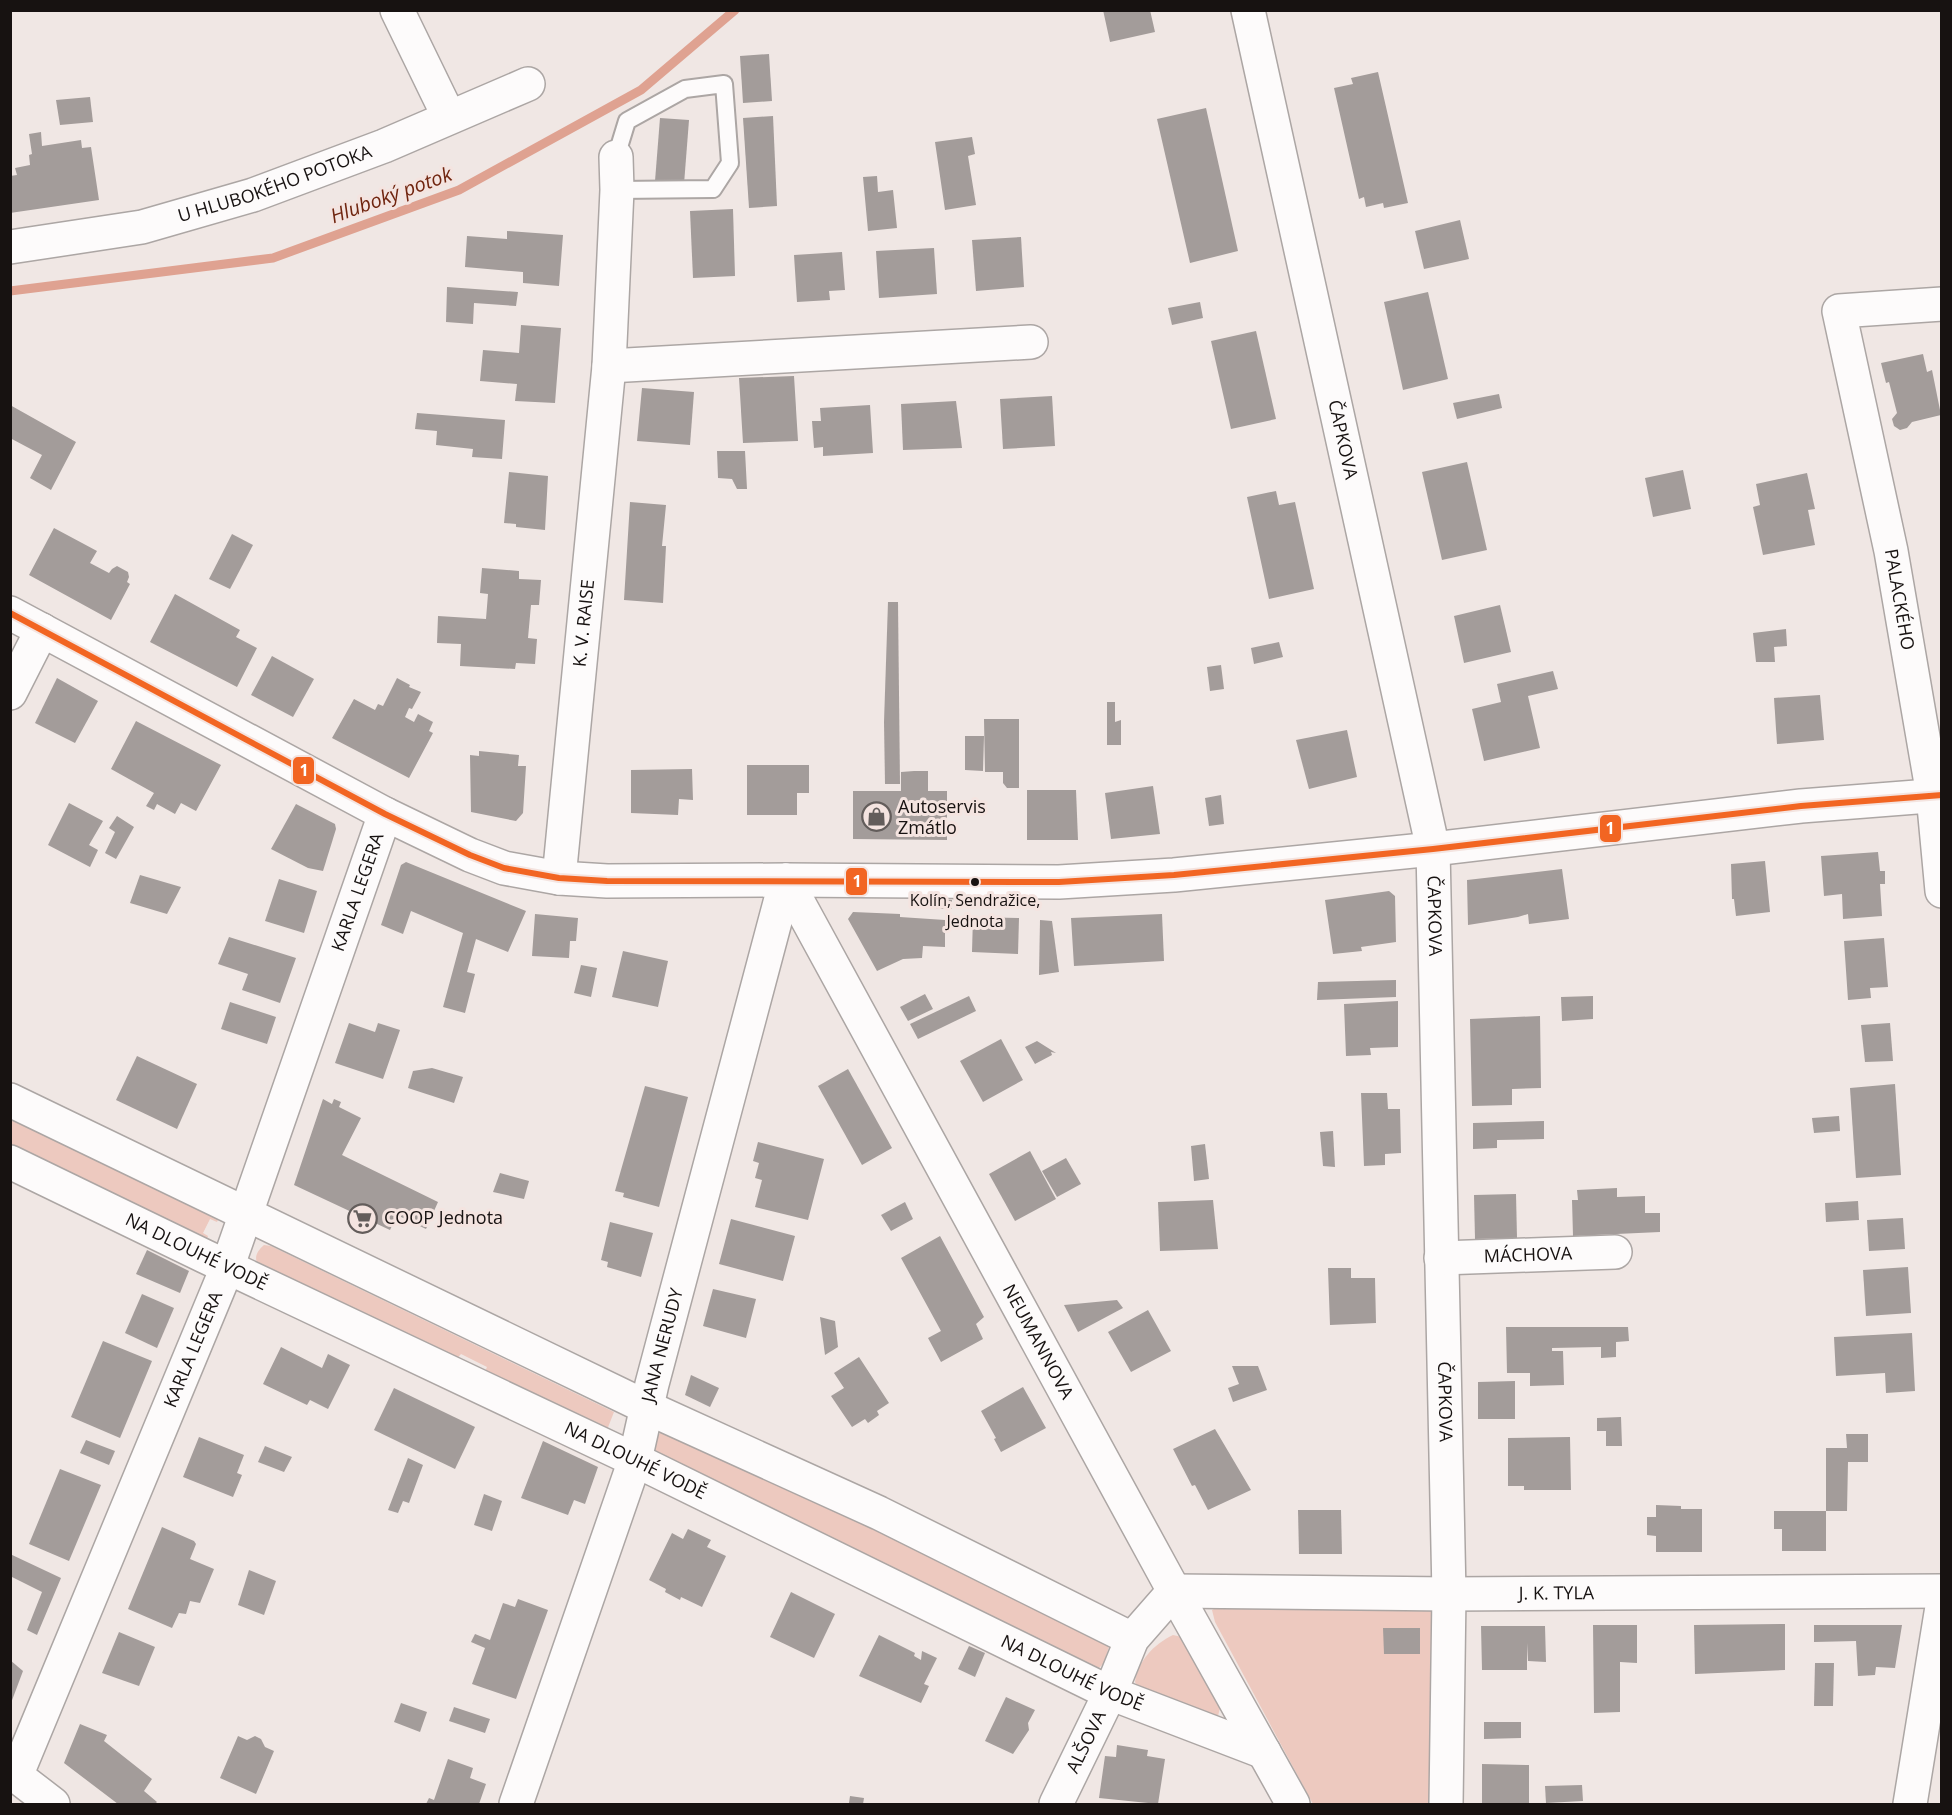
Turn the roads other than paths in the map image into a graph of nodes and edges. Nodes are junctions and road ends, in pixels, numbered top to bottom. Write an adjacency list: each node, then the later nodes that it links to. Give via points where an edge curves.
1 (397, 10): 4 (street)
2 (1248, 10): 16 (street, ČAPKOVA)
3 (528, 84): 4 (street, U HLUBOKÉHO POTOKA)
4 (449, 117): 7 (street, U HLUBOKÉHO POTOKA, via 253,195 142,227)
5 (616, 157): 6 (street, K. V. RAISE); 6 (lane, via 627,121 685,89 724,84 730,163 713,189)
6 (617, 190): 10 (street, K. V. RAISE)
7 (10, 247)
8 (1941, 304): 14 (street, PALACKÉHO, via 1839,311 1891,551)
9 (1031, 342): 10 (street)
10 (609, 366): 17 (street, K. V. RAISE)
11 (10, 613): 12 (street)
12 (42, 630): 13 (street); 15 (street)
13 (10, 693)
14 (1937, 795): 16 (street, via 1801,806); 19 (street, PALACKÉHO)
15 (385, 814): 17 (street, via 504,868); 22 (street, KARLA LEGERA)
16 (1433, 849): 18 (street, via 1174,875 1059,882); 24 (street, ČAPKOVA)
17 (559, 878): 18 (street)
18 (786, 880): 26 (street, JANA NERUDY); 28 (street, NEUMANNOVA)
19 (1941, 891)
20 (10, 1100): 22 (street)
21 (10, 1162): 25 (street, NA DLOUHÉ VODĚ)
22 (247, 1214): 25 (street, KARLA LEGERA); 26 (street)
23 (1615, 1252): 24 (street, MÁCHOVA)
24 (1441, 1258): 30 (street, ČAPKOVA)
25 (227, 1268): 27 (street, NA DLOUHÉ VODĚ); 35 (street, KARLA LEGERA)
26 (646, 1407): 27 (street, JANA NERUDY); 32 (street, via 879,1513)
27 (635, 1460): 33 (street, NA DLOUHÉ VODĚ); 37 (street, JANA NERUDY)
28 (1174, 1591): 30 (street, J. K. TYLA); 32 (street, ALŠOVA); 34 (street, NEUMANNOVA)
29 (1941, 1591): 30 (street, J. K. TYLA)
30 (1449, 1593): 40 (street, ČAPKOVA)
31 (1941, 1607): 41 (street)
32 (1132, 1639): 33 (street, ALŠOVA)
33 (1110, 1693): 34 (street, NA DLOUHÉ VODĚ); 38 (street, ALŠOVA)
34 (1264, 1752): 39 (street, NEUMANNOVA)
35 (13, 1774): 36 (street)
36 (53, 1804)
37 (516, 1804)
38 (1056, 1804)
39 (1293, 1804)
40 (1446, 1804)
41 (1910, 1804)

